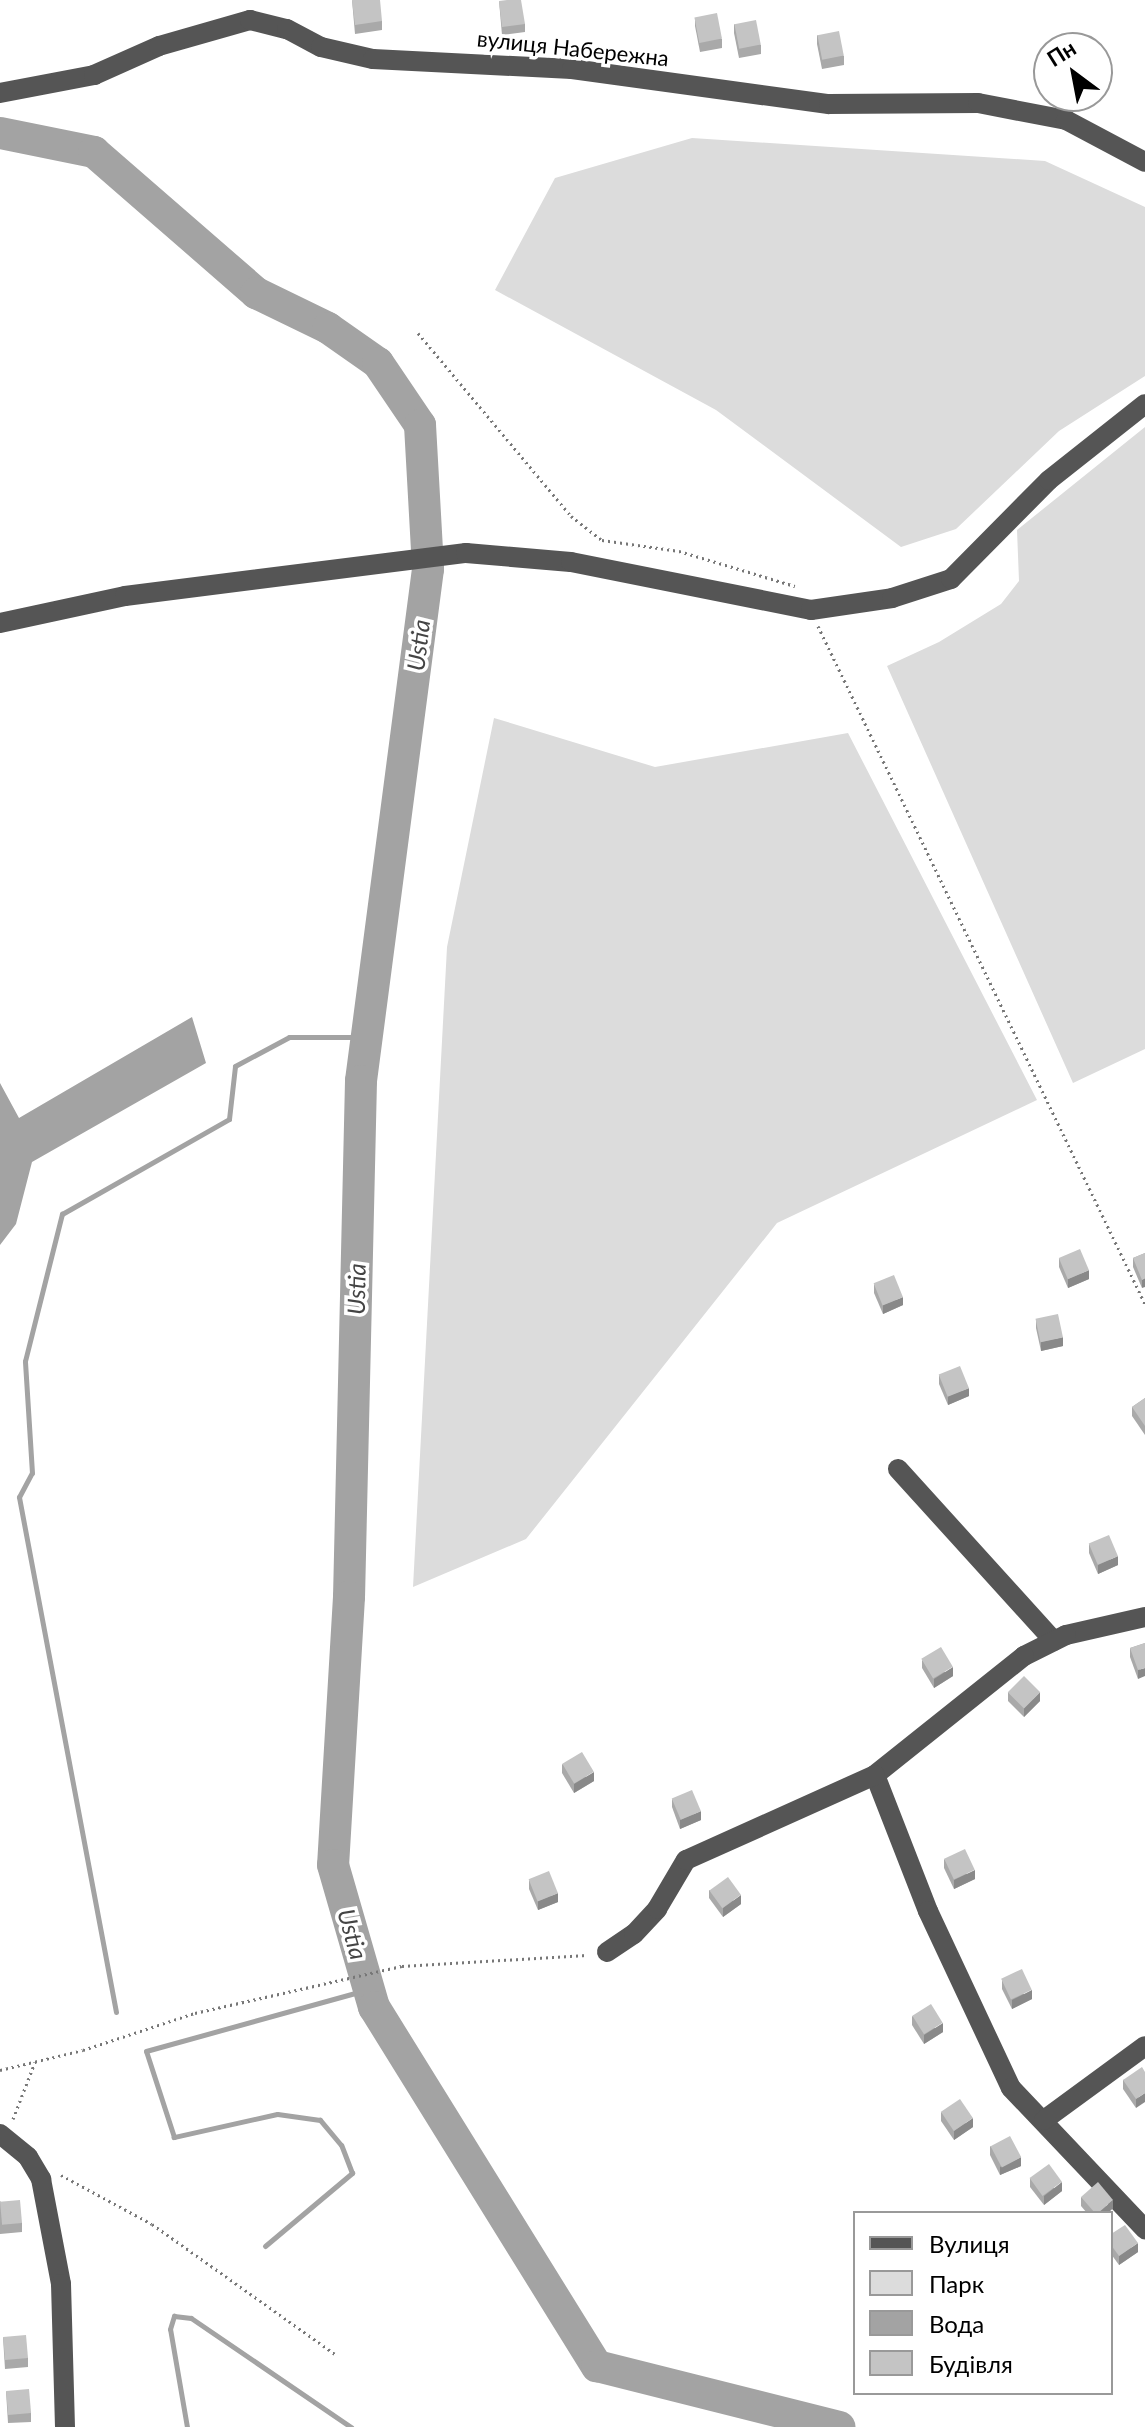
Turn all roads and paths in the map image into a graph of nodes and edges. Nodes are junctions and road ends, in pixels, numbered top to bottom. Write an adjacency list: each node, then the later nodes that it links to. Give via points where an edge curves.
1 (0, 93): 2 (street, вулиця Набережна, via 94,75 159,46 250,20 287,29 321,47 373,59 572,69 829,104 978,103 1066,120)
2 (1145, 162)
3 (418, 333): 5 (path, via 571,516 602,540 679,551 762,574 808,590)
4 (1145, 404): 5 (street, via 1049,480 951,579 892,598)
5 (811, 610): 6 (street, via 571,562 466,553 385,559 125,596); 7 (path)
6 (0, 623)
7 (1145, 1304)
8 (898, 1469): 10 (street)
9 (1145, 1617): 10 (street)
10 (1054, 1641): 11 (street, via 1024,1656)
11 (875, 1775): 12 (street, via 686,1860 657,1909); 16 (street, via 988,2048 1011,2088)
12 (607, 1952): 14 (path, via 402,1966 195,2013)
13 (1145, 2046): 16 (street)
14 (35, 2062): 15 (path); 17 (path)
15 (0, 2070)
16 (1044, 2120): 19 (street)
17 (3, 2136): 18 (street)
18 (34, 2167): 20 (path, via 71,2178 152,2224); 21 (street, via 61,2284)
19 (1145, 2229)
20 (335, 2354)
21 (65, 2427)

